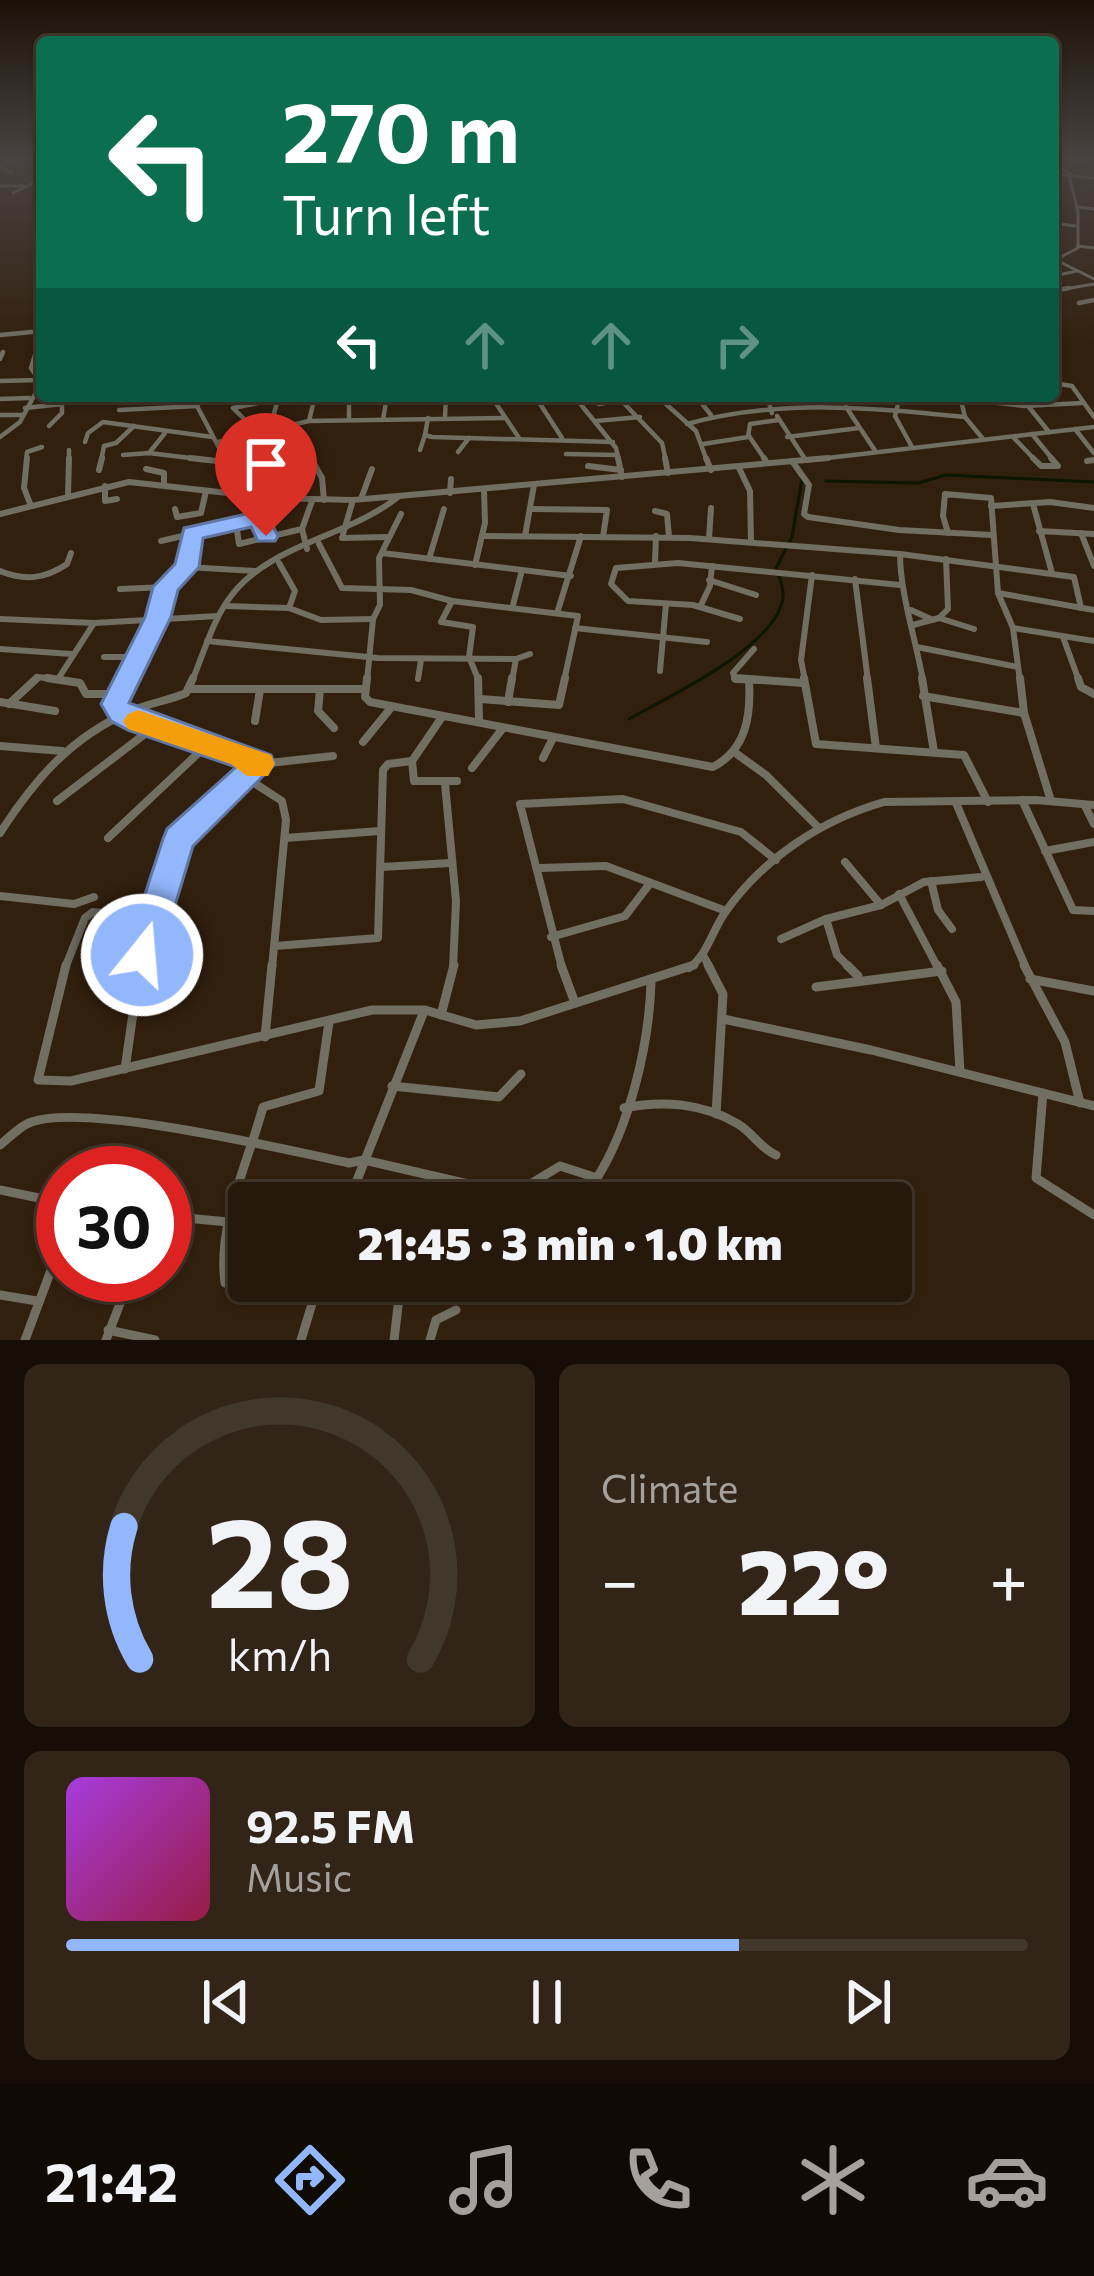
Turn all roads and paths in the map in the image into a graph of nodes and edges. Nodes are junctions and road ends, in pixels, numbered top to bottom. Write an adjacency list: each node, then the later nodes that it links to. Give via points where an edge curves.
1 (1076, 222): 3 (street)
2 (1059, 224): 3 (street)
3 (1075, 226): 4 (street)
4 (1078, 246): 5 (street); 6 (street)
5 (1094, 248)
6 (1059, 257)
7 (1059, 260): 8 (street)
8 (1081, 271): 9 (street); 10 (street)
9 (1059, 275)
10 (1094, 282): 11 (street)
11 (1059, 290)
12 (1094, 300): 13 (street)
13 (1078, 303)
14 (36, 332): 15 (street)
15 (0, 335)
16 (3, 352): 18 (street)
17 (36, 353): 19 (street)
18 (0, 359)
19 (31, 361): 20 (street); 21 (street)
20 (36, 361)
21 (36, 372)
22 (36, 380): 23 (street)
23 (0, 381)
24 (1059, 384): 47 (street, via 1072,386)
25 (36, 387): 26 (street)
26 (29, 398): 27 (street); 55 (street)
27 (0, 399)
28 (200, 402): 50 (street)
29 (260, 402): 78 (street, via 233,408)
30 (277, 402): 74 (street)
31 (314, 402): 68 (street)
32 (349, 402): 66 (street)
33 (386, 402): 67 (street)
34 (446, 402): 60 (street)
35 (495, 402): 65 (street)
36 (539, 402): 91 (street)
37 (579, 402): 69 (street)
38 (606, 402): 49 (street)
39 (623, 402): 61 (street)
40 (663, 402): 70 (street)
41 (701, 402): 58 (street)
42 (770, 402): 59 (street)
43 (898, 402): 54 (street)
44 (961, 402): 62 (street)
45 (992, 402): 51 (street)
46 (1022, 402): 51 (street)
47 (1082, 403): 51 (street); 63 (street)
48 (62, 404): 55 (street); 71 (street)
49 (599, 404)
50 (197, 406): 53 (street); 90 (street)
51 (1024, 406): 80 (street)
52 (846, 407): 54 (street); 59 (street); 76 (street)
53 (119, 410)
54 (894, 411): 62 (street); 98 (street)
55 (24, 412): 57 (street); 86 (street)
56 (739, 413): 58 (street); 59 (street); 73 (street)
57 (0, 415)
58 (711, 415): 70 (street)
59 (777, 416): 73 (street); 85 (street)
60 (446, 417): 64 (street); 65 (street)
61 (640, 417): 69 (street); 121 (street, via 662,443)
62 (965, 417): 93 (street)
63 (1094, 417)
64 (428, 418): 67 (street); 83 (street)
65 (504, 418): 89 (street)
66 (349, 420): 67 (street); 68 (street)
67 (383, 420)
68 (309, 422): 74 (street)
69 (596, 422): 95 (street)
70 (687, 424): 96 (street)
71 (49, 426)
72 (134, 426): 79 (street); 94 (street, via 100,423); 119 (street, via 104,446)
73 (748, 426): 84 (street)
74 (270, 427): 78 (street)
75 (1094, 427): 77 (street)
76 (859, 428): 85 (street); 105 (street)
77 (1075, 429): 80 (street); 110 (street)
78 (256, 431): 90 (street)
79 (166, 432): 90 (street); 106 (street)
80 (1049, 432): 82 (street)
81 (297, 433): 92 (street)
82 (1032, 434): 87 (street); 87 (street, via 1058,466 1041,466)
83 (425, 435): 88 (street); 102 (street)
84 (749, 436): 96 (street); 114 (street)
85 (788, 436): 111 (street)
86 (0, 437)
87 (1012, 437): 93 (street)
88 (469, 438): 89 (street); 104 (street)
89 (519, 438): 91 (street)
90 (215, 439): 100 (street)
91 (562, 439): 95 (street)
92 (262, 440): 100 (street); 101 (street)
93 (983, 440): 98 (street)
94 (85, 442)
95 (613, 442): 109 (street)
96 (703, 444): 120 (street)
97 (42, 447): 139 (street, via 27,452)
98 (912, 447): 105 (street)
99 (69, 450): 130 (street)
100 (221, 450): 113 (street)
101 (264, 450)
102 (420, 450)
103 (307, 451): 136 (street)
104 (458, 452)
105 (876, 452): 111 (street)
106 (149, 453): 108 (street); 113 (street)
107 (566, 454): 109 (street)
108 (123, 455)
109 (618, 455): 122 (street)
110 (1092, 458)
111 (805, 459): 112 (street)
112 (791, 461): 114 (street); 154 (street, via 809,485 806,516)
113 (226, 462): 131 (street)
114 (767, 464): 116 (street)
115 (588, 466): 122 (street)
116 (739, 468): 120 (street); 169 (street, via 749,488)
117 (146, 469): 124 (street, via 164,473)
118 (372, 469): 137 (street)
119 (99, 470)
120 (711, 470): 121 (street)
121 (668, 473): 122 (street)
122 (622, 474): 125 (street)
123 (452, 479): 129 (street)
124 (164, 483): 126 (street); 128 (street)
125 (534, 485): 127 (street); 145 (street)
126 (105, 486): 130 (street); 134 (street, via 105,501)
127 (484, 490): 129 (street); 160 (street)
128 (206, 491): 131 (street); 143 (street, via 201,513 181,518)
129 (450, 493): 132 (street)
130 (68, 495): 139 (street)
131 (245, 495): 133 (street)
132 (398, 497): 137 (street); 159 (street)
133 (273, 498): 135 (street); 149 (street)
134 (117, 500)
135 (313, 500): 136 (street); 151 (street)
136 (324, 500): 137 (street)
137 (357, 500): 159 (street)
138 (1033, 503): 140 (street); 142 (street); 152 (street)
139 (31, 506): 147 (street)
140 (992, 506): 154 (street, via 988,497 946,493); 157 (street)
141 (711, 508): 167 (street)
142 (1094, 508)
143 (175, 509)
144 (444, 509): 175 (street)
145 (532, 509): 161 (street); 163 (street, via 607,510)
146 (655, 512): 165 (street, via 667,514)
147 (0, 514)
148 (400, 514): 166 (street)
149 (259, 518): 150 (street); 158 (street)
150 (236, 523): 153 (street); 158 (street, via 237,544)
151 (302, 529): 158 (street); 171 (street)
152 (1039, 531): 155 (street); 187 (street)
153 (192, 533): 168 (street); 183 (street)
154 (948, 533): 157 (street)
155 (1081, 533): 156 (street); 182 (street)
156 (1094, 534)
157 (992, 535): 181 (street)
158 (266, 536)
159 (341, 536): 166 (street); 170 (street)
160 (482, 536): 161 (street); 179 (street)
161 (525, 536): 162 (street)
162 (581, 536): 163 (street); 189 (street)
163 (603, 536): 164 (street)
164 (656, 536): 165 (street); 178 (street)
165 (669, 537): 167 (street)
166 (388, 538): 173 (street)
167 (709, 539): 169 (street)
168 (161, 541)
169 (751, 542): 174 (street)
170 (320, 544): 171 (street); 193 (street, via 339,586)
171 (307, 549): 177 (street)
172 (71, 553): 185 (street, via 68,564 44,578)
173 (382, 553): 175 (street); 193 (street)
174 (900, 554): 176 (street); 192 (street)
175 (429, 559): 179 (street)
176 (946, 559): 181 (street); 212 (street, via 948,609)
177 (278, 562): 186 (street); 203 (street, via 295,591)
178 (656, 562): 180 (street); 199 (street, via 616,568 611,584 628,601)
179 (475, 565): 184 (street)
180 (712, 565): 188 (street); 191 (street)
181 (993, 566): 187 (street); 196 (street)
182 (1094, 566)
183 (187, 567): 186 (street); 194 (street)
184 (522, 570): 189 (street); 200 (street)
185 (0, 571)
186 (258, 572): 201 (street)
187 (1052, 573): 204 (street, via 1076,578)
188 (812, 575): 190 (street); 240 (street)
189 (571, 576): 205 (street)
190 (855, 578): 192 (street); 265 (street)
191 (709, 580): 197 (street); 202 (street)
192 (900, 585): 206 (street)
193 (380, 586): 198 (street); 213 (street)
194 (166, 587): 195 (street); 209 (street)
195 (119, 590)
196 (998, 593): 204 (street); 217 (street)
197 (756, 595)
198 (452, 601): 200 (street); 232 (street, via 441,622 473,628)
199 (666, 604): 202 (street); 219 (street)
200 (513, 605): 205 (street)
201 (226, 606): 203 (street); 208 (street)
202 (700, 607): 211 (street)
203 (289, 608): 213 (street, via 321,620)
204 (1081, 608): 207 (street)
205 (558, 610): 216 (street, via 576,614)
206 (910, 610): 212 (street); 215 (street)
207 (1094, 610)
208 (218, 616): 209 (street); 222 (street)
209 (158, 617): 214 (street); 231 (street)
210 (0, 619): 214 (street)
211 (740, 619)
212 (936, 619): 215 (street); 218 (street)
213 (373, 620): 229 (street)
214 (94, 622): 227 (street)
215 (913, 625): 224 (street)
216 (574, 628): 219 (street); 249 (street, via 559,705)
217 (1013, 628): 220 (street); 235 (street)
218 (974, 629)
219 (664, 636): 223 (street); 236 (street)
220 (1063, 636): 221 (street); 246 (street, via 1081,688)
221 (1094, 640)
222 (207, 641): 229 (street); 241 (street)
223 (707, 642)
224 (917, 646): 235 (street); 247 (street)
225 (754, 649): 239 (street, via 733,674)
226 (0, 650): 227 (street)
227 (72, 654): 237 (street)
228 (530, 654): 233 (street)
229 (371, 656): 234 (street); 242 (street)
230 (104, 657): 231 (street)
231 (139, 657): 245 (street)
232 (470, 657): 233 (street); 234 (street); 248 (street)
233 (516, 658): 249 (street)
234 (421, 661): 238 (street)
235 (1018, 667): 253 (street)
236 (660, 671)
237 (58, 679): 245 (street, via 80,683 86,694); 250 (street, via 38,676)
238 (418, 679)
239 (748, 682): 240 (street); 267 (street, via 751,720)
240 (803, 683): 265 (street, via 816,744)
241 (188, 689): 244 (street); 254 (street)
242 (365, 689): 243 (street); 251 (street, via 370,702)
243 (320, 690): 244 (street); 259 (street, via 318,711)
244 (260, 691): 256 (street)
245 (120, 694): 254 (street, via 115,704)
246 (1094, 694)
247 (923, 696): 253 (street); 268 (street)
248 (480, 699): 249 (street); 257 (street)
249 (508, 702)
250 (4, 703): 252 (street)
251 (390, 709): 255 (street); 262 (street)
252 (56, 711)
253 (1024, 713): 279 (street)
254 (126, 715): 258 (street); 266 (street)
255 (442, 717): 257 (street); 271 (street)
256 (255, 721)
257 (479, 722): 260 (street)
258 (154, 727): 263 (street); 278 (street)
259 (334, 728)
260 (502, 728): 261 (street); 273 (street)
261 (554, 738): 267 (street, via 707,767); 270 (street)
262 (364, 742)
263 (208, 744): 272 (street); 287 (street)
264 (0, 746): 266 (street)
265 (877, 749): 268 (street)
266 (62, 751): 286 (street)
267 (734, 752): 284 (street)
268 (934, 752): 280 (street, via 968,757)
269 (333, 756): 272 (street)
270 (543, 758)
271 (412, 761): 276 (street, via 414,781); 285 (street, via 383,770)
272 (260, 764): 274 (street)
273 (472, 768)
274 (248, 779): 288 (street, via 282,800); 305 (street, via 179,839)
275 (457, 782): 276 (street)
276 (445, 784): 293 (street)
277 (1022, 800): 279 (street); 280 (street); 290 (street)
278 (57, 801)
279 (1051, 801): 282 (street)
280 (988, 802): 281 (street)
281 (956, 803): 284 (street, via 884,802); 296 (street)
282 (1089, 805): 283 (street)
283 (1094, 824)
284 (818, 827): 291 (street)
285 (380, 831): 288 (street); 294 (street)
286 (0, 833)
287 (108, 838)
288 (286, 838): 310 (street)
289 (1094, 842): 290 (street)
290 (1046, 851): 303 (street, via 1073,910)
291 (776, 860): 295 (street, via 734,829 623,799 579,798 520,804); 302 (street)
292 (845, 862): 301 (street)
293 (450, 863): 294 (street); 320 (street, via 454,971)
294 (381, 868): 310 (street, via 378,938)
295 (539, 868): 298 (street, via 606,866); 308 (street)
296 (982, 877): 297 (street); 314 (street)
297 (931, 881): 299 (street); 307 (street)
298 (648, 886): 302 (street); 308 (street, via 625,916)
299 (898, 894): 301 (street); 312 (street)
300 (0, 896): 304 (street, via 74,904 95,894)
301 (881, 904): 306 (street)
302 (726, 911): 311 (street)
303 (1094, 911)
304 (85, 918): 305 (street); 324 (street, via 57,988 38,1080)
305 (153, 918): 324 (street)
306 (826, 919): 309 (street); 313 (street, via 837,955)
307 (952, 929)
308 (551, 937): 318 (street)
309 (781, 940)
310 (275, 946): 323 (street)
311 (704, 955): 315 (street); 321 (street, via 723,994)
312 (943, 970): 313 (street, via 910,979); 325 (street, via 956,1002)
313 (862, 977): 316 (street)
314 (1030, 979): 317 (street); 329 (street, via 1064,1042)
315 (651, 983): 318 (street); 331 (street, via 652,1008)
316 (815, 988)
317 (1094, 991)
318 (575, 1003): 320 (street, via 495,1025)
319 (425, 1010): 320 (street); 322 (street, via 372,1010); 327 (street)
320 (441, 1015)
321 (723, 1019): 325 (street); 332 (street)
322 (329, 1022): 323 (street); 334 (street, via 319,1091 263,1107)
323 (266, 1037): 324 (street)
324 (124, 1070)
325 (960, 1072): 328 (street)
326 (521, 1074): 327 (street, via 499,1096)
327 (392, 1086): 336 (street)
328 (1043, 1093): 329 (street); 341 (street, via 1036,1178)
329 (1080, 1102): 330 (street)
330 (1094, 1106)
331 (624, 1108): 332 (street, via 660,1100); 336 (street, via 597,1178 560,1166 503,1192)
332 (716, 1114): 335 (street)
333 (0, 1145): 334 (street, via 28,1123 60,1117 198,1132)
334 (255, 1148): 336 (street); 337 (street)
335 (776, 1155)
336 (364, 1160): 338 (street)
337 (243, 1182)
338 (356, 1182)
339 (0, 1190): 340 (street)
340 (36, 1197)
341 (1094, 1215)
342 (192, 1219): 343 (street)
343 (228, 1222): 344 (street, via 220,1268)
344 (228, 1284)
345 (0, 1295): 346 (street)
346 (36, 1300)
347 (36, 1302): 353 (street)
348 (120, 1302): 352 (street)
349 (312, 1302): 355 (street)
350 (399, 1302): 356 (street)
351 (456, 1310): 357 (street, via 436,1319)
352 (107, 1335): 354 (street)
353 (26, 1340)
354 (155, 1340)
355 (302, 1340)
356 (394, 1340)
357 (430, 1340)

